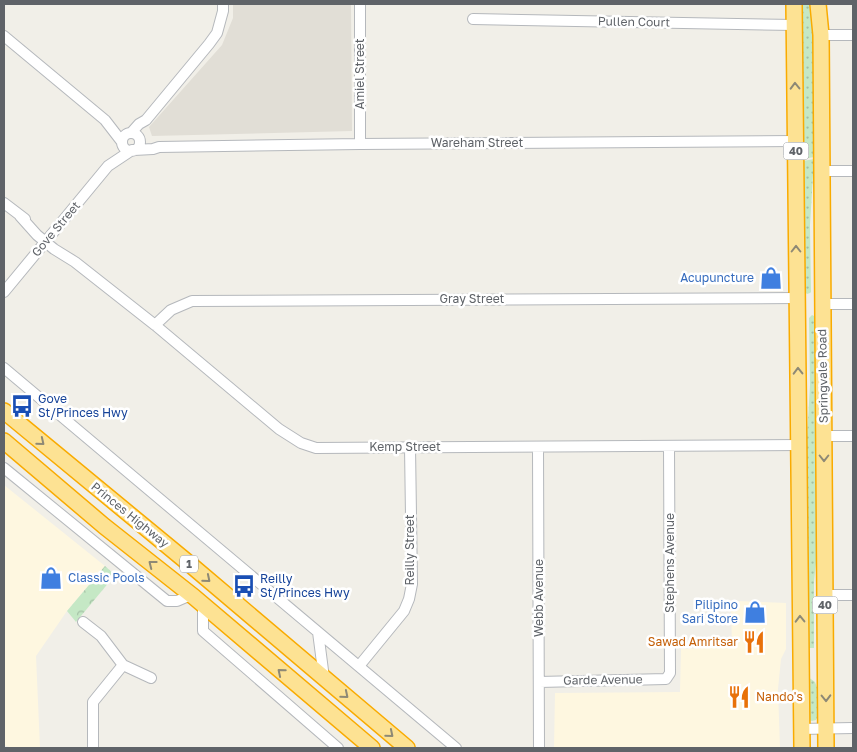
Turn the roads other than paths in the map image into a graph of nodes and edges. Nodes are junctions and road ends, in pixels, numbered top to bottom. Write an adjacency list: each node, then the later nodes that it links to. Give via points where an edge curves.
1 (223, 4): 11 (street, via 216,33 209,44 146,120 139,124)
2 (360, 4): 14 (street, Amiel Street)
3 (794, 4): 6 (highway, Springvale Road / 40)
4 (818, 4): 9 (highway, Springvale Road / 40)
5 (473, 19): 6 (street, Pullen Court)
6 (794, 25): 12 (highway, Springvale Road / 40, one-way to 6)
7 (853, 35): 9 (street)
8 (4, 36): 10 (street)
9 (821, 36): 18 (highway, Springvale Road / 40)
10 (105, 120): 11 (street, Wareham Street); 13 (street)
11 (135, 136): 13 (street, via 125,136); 15 (street, Wareham Street); 16 (street, via 139,145)
12 (796, 141): 14 (street, Wareham Street); 23 (highway, Springvale Road / 40, one-way to 12)
13 (122, 143): 16 (street, via 127,150); 17 (street, Gove Street)
14 (360, 144): 15 (street, Wareham Street)
15 (159, 146): 16 (street, Wareham Street)
16 (133, 150): 17 (street, Gove Street)
17 (108, 166): 21 (street, Gove Street)
18 (821, 171): 19 (street); 24 (highway, Springvale Road / 40)
19 (853, 171)
20 (4, 203): 21 (street, Kemp Street, via 37,236)
21 (47, 239): 22 (street, Gove Street); 26 (street, Kemp Street, via 58,243 75,262)
22 (4, 292)
23 (797, 298): 24 (highway); 26 (street, Gray Street, via 192,301 170,310); 34 (highway, Springvale Road / 40, one-way to 23)
24 (822, 304): 25 (street); 31 (highway, Springvale Road / 40)
25 (853, 304)
26 (155, 325): 36 (street, Kemp Street, via 300,443 316,448)
27 (4, 368): 28 (street)
28 (17, 378): 29 (street); 46 (street)
29 (4, 379)
30 (4, 411): 50 (highway, Princes Highway / 1, one-way to 50)
31 (824, 436): 32 (street); 41 (highway, Springvale Road / 40, one-way to 41)
32 (853, 436)
33 (4, 441): 39 (highway, Princes Highway / 1)
34 (799, 445): 35 (street, Kemp Street); 54 (highway, Springvale Road / 40, one-way to 34)
35 (669, 446): 37 (street, Kemp Street); 51 (street, Stephens Avenue, via 670,673)
36 (410, 447): 37 (street, Kemp Street); 48 (street, Reilly Street, via 412,584 409,599 404,611)
37 (538, 447): 52 (street, Webb Avenue)
38 (4, 468): 40 (street)
39 (104, 526): 40 (street); 43 (highway, Princes Highway / 1, one-way to 39)
40 (92, 540): 43 (street, via 167,601)
41 (825, 594): 42 (street); 55 (highway, Springvale Road / 40, one-way to 55)
42 (853, 594)
43 (191, 595): 44 (highway, Princes Highway / 1)
44 (203, 605): 57 (street, via 203,631); 58 (highway, Princes Highway / 1, one-way to 44)
45 (83, 622): 47 (street, via 101,636)
46 (318, 632): 48 (street); 50 (street)
47 (123, 664): 49 (street); 56 (street, via 93,702)
48 (360, 666): 60 (street)
49 (151, 678)
50 (324, 678): 59 (highway, Princes Highway / 1, one-way to 59)
51 (666, 679): 52 (street, Garde Avenue)
52 (539, 682): 61 (street, Webb Avenue)
53 (853, 728): 55 (street)
54 (801, 729): 55 (street); 62 (highway, Springvale Road / 40)
55 (826, 729): 63 (highway, Springvale Road / 40)
56 (93, 748)
57 (338, 748)
58 (372, 748)
59 (407, 748)
60 (456, 748)
61 (539, 748)
62 (802, 748)
63 (826, 748)

